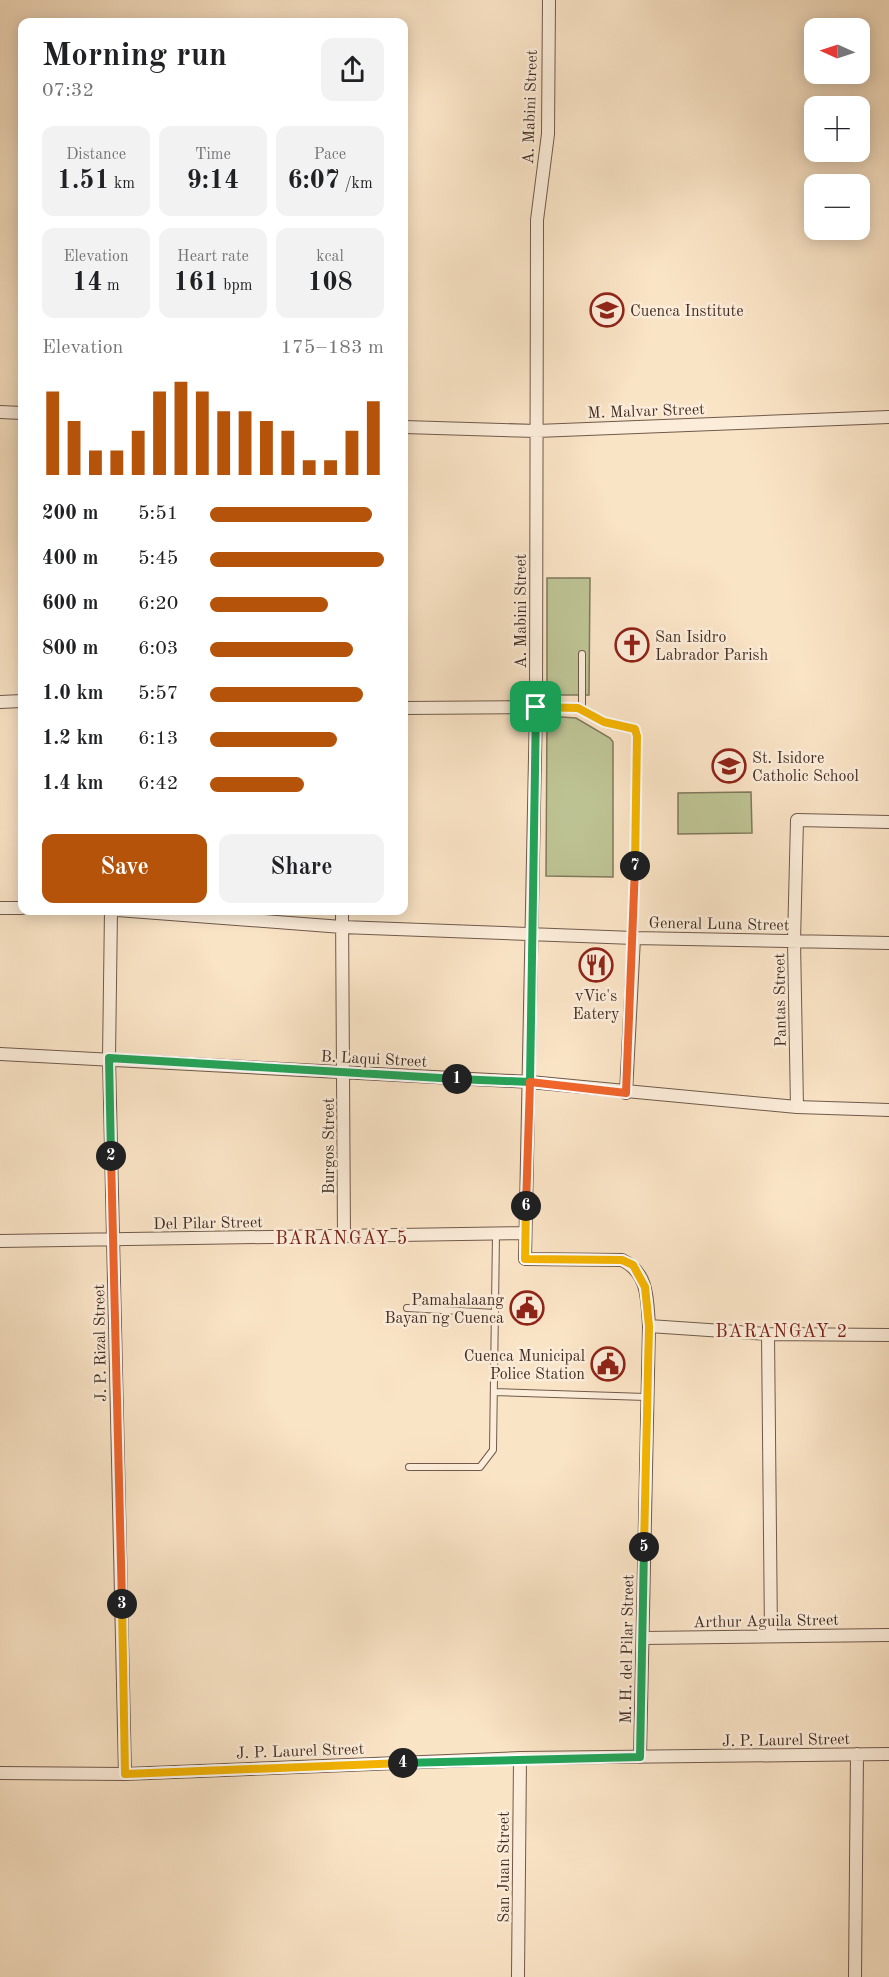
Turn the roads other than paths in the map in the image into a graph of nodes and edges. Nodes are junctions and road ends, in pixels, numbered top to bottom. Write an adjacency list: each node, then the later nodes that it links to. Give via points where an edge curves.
1 (549, 0): 6 (street, A. Mabini Street, via 548,134 537,220)
2 (0, 412): 3 (street)
3 (18, 413)
4 (889, 417): 6 (street, M. Malvar Street)
5 (408, 427): 6 (street, M. Malvar Street)
6 (537, 431): 10 (street, A. Mabini Street)
7 (582, 654): 12 (lane)
8 (18, 701): 9 (street)
9 (0, 702)
10 (536, 707): 11 (street); 12 (lane); 20 (street, A. Mabini Street)
11 (408, 708)
12 (582, 709): 21 (lane, via 604,722 633,727 637,732)
13 (889, 822): 22 (street, Pantas Street, via 797,819)
14 (0, 908): 15 (street)
15 (18, 908)
16 (111, 915): 25 (street, J. P. Rizal Street)
17 (183, 915): 19 (street, General Luna Street)
18 (342, 915): 19 (street, Burgos Street)
19 (342, 927): 20 (street, General Luna Street); 26 (street, Burgos Street)
20 (533, 934): 21 (street, General Luna Street); 27 (street, A. Mabini Street)
21 (633, 938): 22 (street, General Luna Street); 28 (street)
22 (794, 941): 23 (street, General Luna Street); 29 (street, Pantas Street)
23 (889, 943)
24 (0, 1054): 25 (street, B. Laqui Street)
25 (109, 1058): 26 (street, B. Laqui Street); 34 (street, J. P. Rizal Street)
26 (344, 1074): 27 (street, B. Laqui Street); 33 (street, Burgos Street)
27 (530, 1082): 28 (street, B. Laqui Street); 32 (street, A. Mabini Street)
28 (626, 1093): 29 (street, B. Laqui Street)
29 (797, 1107): 30 (street, B. Laqui Street)
30 (889, 1110)
31 (496, 1233): 32 (street, Del Pilar Street); 33 (street, Del Pilar Street); 38 (lane)
32 (525, 1233): 36 (street, A. Mabini Street)
33 (344, 1237): 34 (street, Del Pilar Street)
34 (114, 1240): 35 (street, Del Pilar Street); 53 (street, J. P. Rizal Street)
35 (0, 1241)
36 (525, 1259): 39 (street, M. H. del Pilar Street, via 616,1260 633,1265 645,1287)
37 (407, 1308): 38 (lane)
38 (495, 1312): 42 (lane)
39 (649, 1326): 40 (street); 43 (street, M. H. del Pilar Street)
40 (768, 1334): 41 (street); 46 (street)
41 (889, 1335)
42 (494, 1392): 43 (lane); 44 (lane, via 493,1450 480,1467)
43 (646, 1397): 47 (street, M. H. del Pilar Street)
44 (409, 1467)
45 (889, 1635): 46 (street, Arthur Aguila Street)
46 (771, 1636): 47 (street, Arthur Aguila Street)
47 (644, 1638): 50 (street, M. H. del Pilar Street)
48 (857, 1754): 49 (street, J. P. Laurel Street); 50 (street, J. P. Laurel Street); 55 (street)
49 (889, 1754)
50 (640, 1757): 51 (street, J. P. Laurel Street)
51 (520, 1758): 53 (street, J. P. Laurel Street); 54 (street, San Juan Street)
52 (0, 1773): 53 (street, J. P. Laurel Street)
53 (125, 1774)
54 (518, 1977)
55 (855, 1977)

